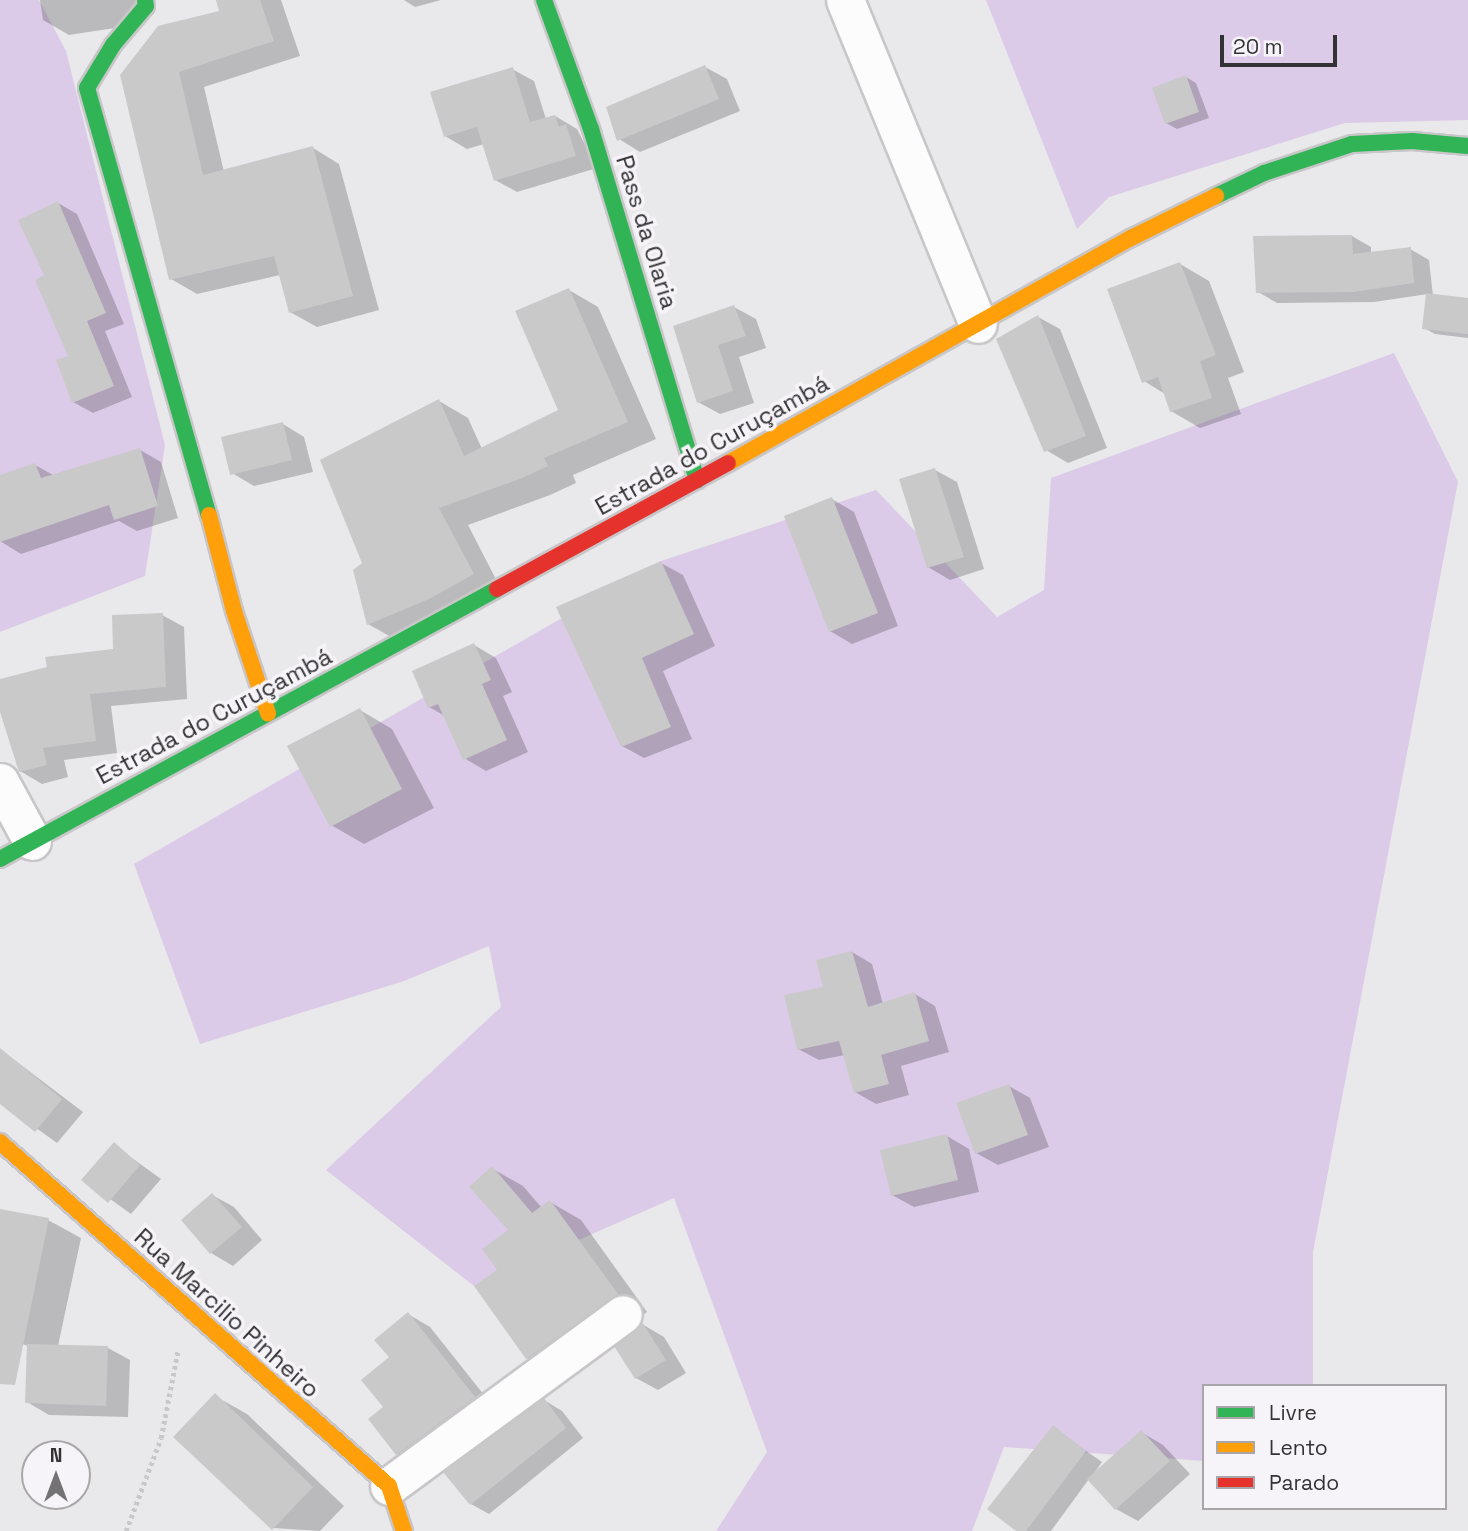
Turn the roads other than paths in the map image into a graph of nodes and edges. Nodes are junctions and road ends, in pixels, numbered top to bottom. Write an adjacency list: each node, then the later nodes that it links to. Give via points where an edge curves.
1 (145, 0): 7 (street, via 146,6 113,45 87,88 136,270 190,441 234,611)
2 (544, 0): 6 (street, Pass da Olaria, via 591,129)
3 (845, 0): 5 (street)
4 (1468, 146): 5 (street, Estrada do Curuçambá, via 1412,141 1352,144 1264,173 1131,238)
5 (978, 324): 6 (street, Estrada do Curuçambá)
6 (697, 480): 7 (street, Estrada do Curuçambá)
7 (268, 713): 9 (street, Estrada do Curuçambá)
8 (0, 782): 9 (street)
9 (32, 841): 10 (street, Estrada do Curuçambá)
10 (0, 859)
11 (0, 1142): 13 (street, Rua Marcilio Pinheiro)
12 (623, 1314): 13 (street)
13 (389, 1486): 14 (street)
14 (404, 1531)

